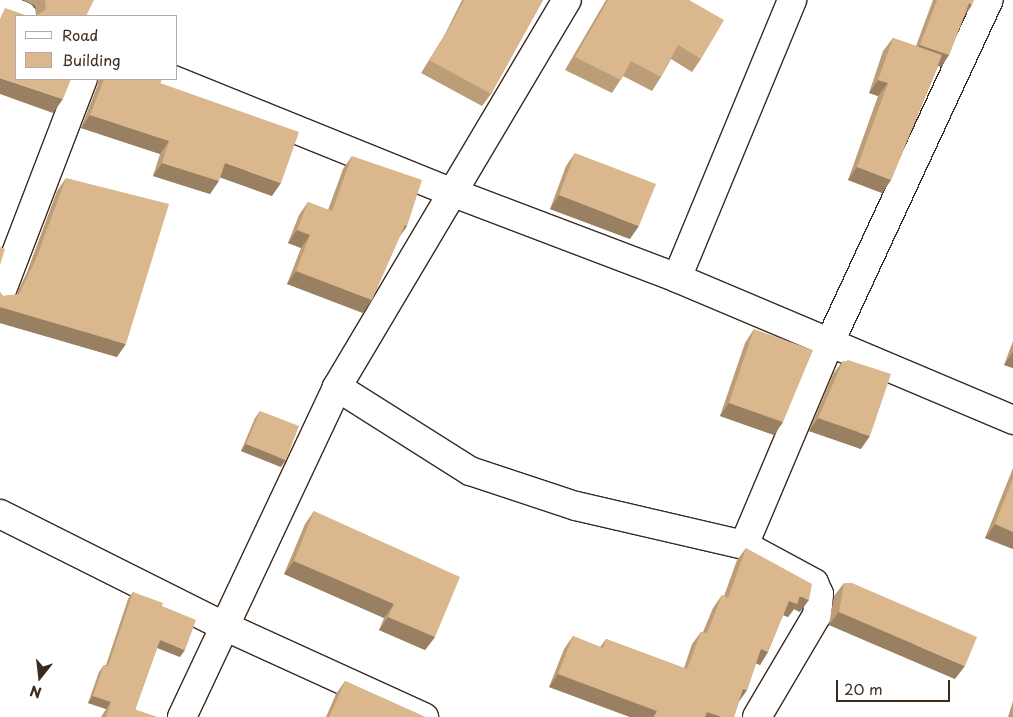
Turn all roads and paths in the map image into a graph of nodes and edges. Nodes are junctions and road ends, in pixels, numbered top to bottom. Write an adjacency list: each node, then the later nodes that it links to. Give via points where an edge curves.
1 (567, 0): 8 (street)
2 (792, 0): 9 (street)
3 (989, 0): 11 (street)
4 (0, 6): 5 (street)
5 (21, 15)
6 (83, 80): 10 (street)
7 (173, 80): 8 (street)
8 (451, 192): 9 (street); 12 (street)
9 (677, 278): 11 (street)
10 (0, 295)
11 (829, 344): 13 (street); 15 (street)
12 (337, 387): 15 (street, via 470,471 576,506); 16 (street)
13 (1013, 420)
14 (0, 514): 16 (street)
15 (744, 545): 19 (street, via 814,583 819,594 817,615)
16 (224, 626): 17 (street); 18 (street)
17 (182, 717)
18 (424, 717)
19 (758, 717)

